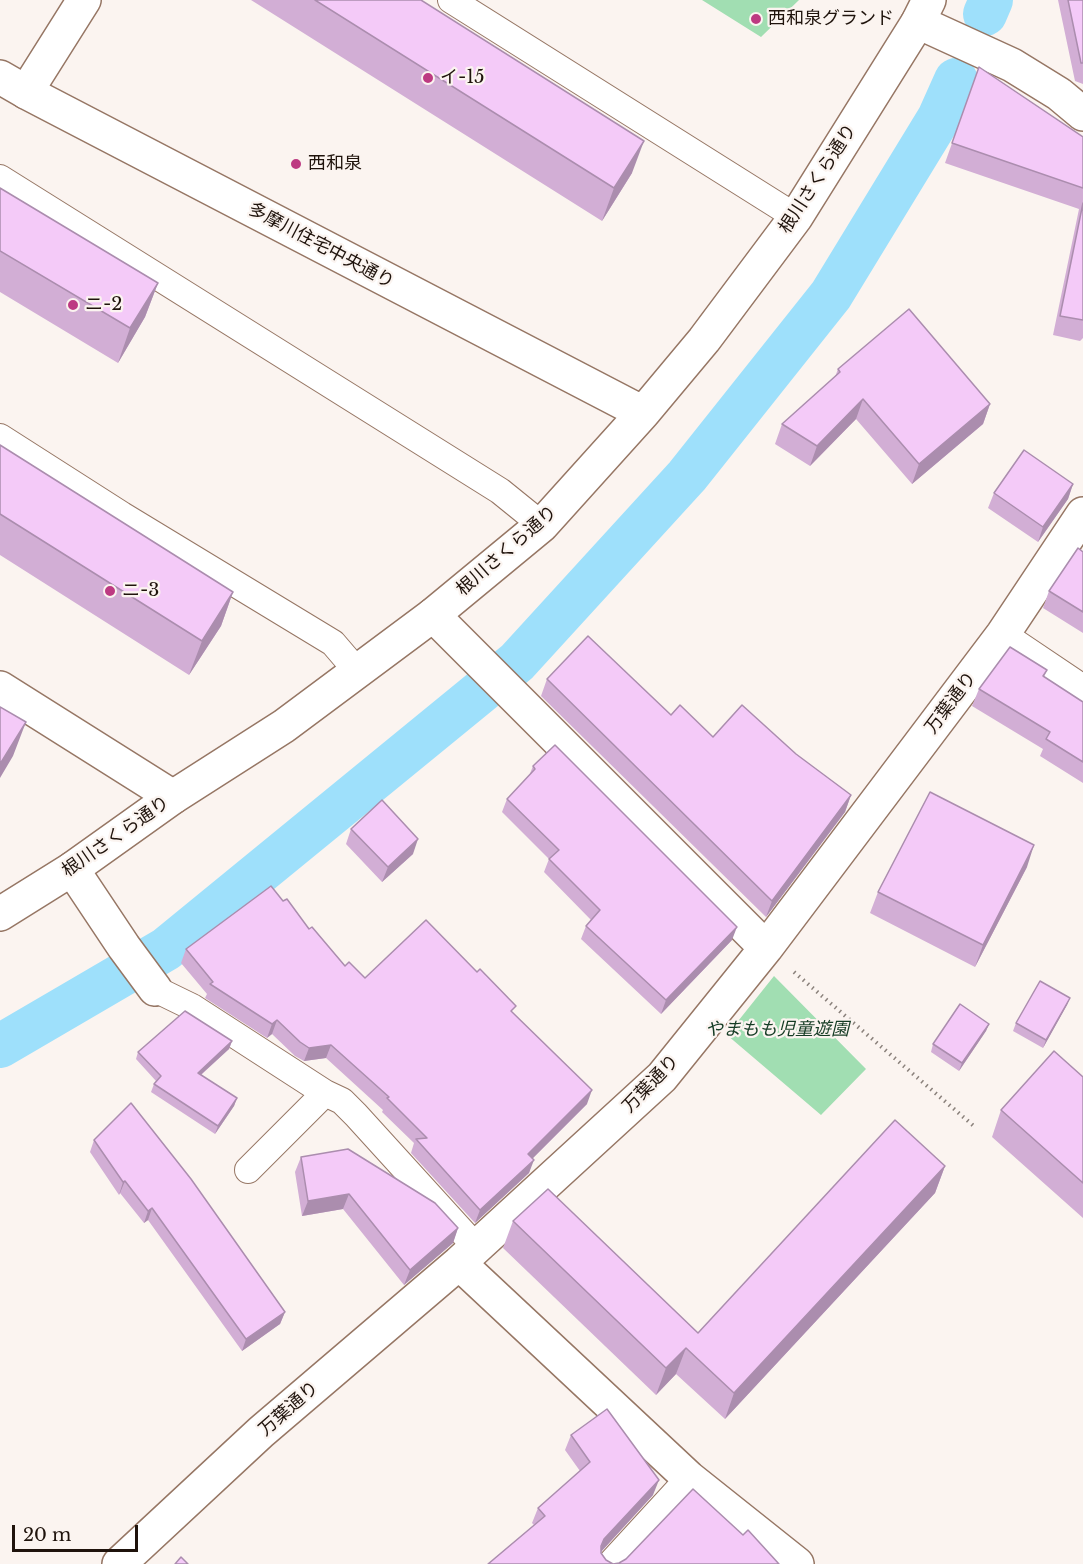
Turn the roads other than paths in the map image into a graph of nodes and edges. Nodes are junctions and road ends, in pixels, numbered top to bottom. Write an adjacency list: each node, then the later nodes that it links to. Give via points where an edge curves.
1 (84, 0): 4 (street)
2 (451, 0): 7 (lane)
3 (924, 11): 5 (street, via 1059,94); 7 (street, 根川さくら通り)
4 (13, 84): 8 (street, 多摩川住宅中央通り)
5 (1083, 114)
6 (0, 178): 11 (lane, via 500,491)
7 (796, 217): 8 (street, 根川さくら通り, via 704,340)
8 (643, 413): 11 (street, 根川さくら通り)
9 (0, 437): 14 (lane, via 333,643)
10 (1083, 514): 13 (street, 万葉通り)
11 (542, 525): 12 (street, 根川さくら通り)
12 (433, 615): 14 (street, 根川さくら通り); 20 (street)
13 (1003, 634): 16 (lane); 20 (street, 万葉通り)
14 (357, 671): 17 (street, 根川さくら通り, via 284,726)
15 (0, 688): 17 (street)
16 (1083, 688)
17 (173, 797): 18 (street, 根川さくら通り)
18 (72, 869): 19 (street, 根川さくら通り); 21 (street)
19 (0, 914)
20 (766, 948): 24 (street, 万葉通り, via 662,1077)
21 (155, 989): 22 (lane, via 192,1007)
22 (325, 1094): 23 (lane); 24 (lane, via 342,1101 356,1115)
23 (248, 1170)
24 (468, 1255): 25 (street); 26 (street, 万葉通り, via 261,1432)
25 (689, 1478): 27 (lane); 28 (street)
26 (118, 1564)
27 (610, 1564)
28 (796, 1564)

